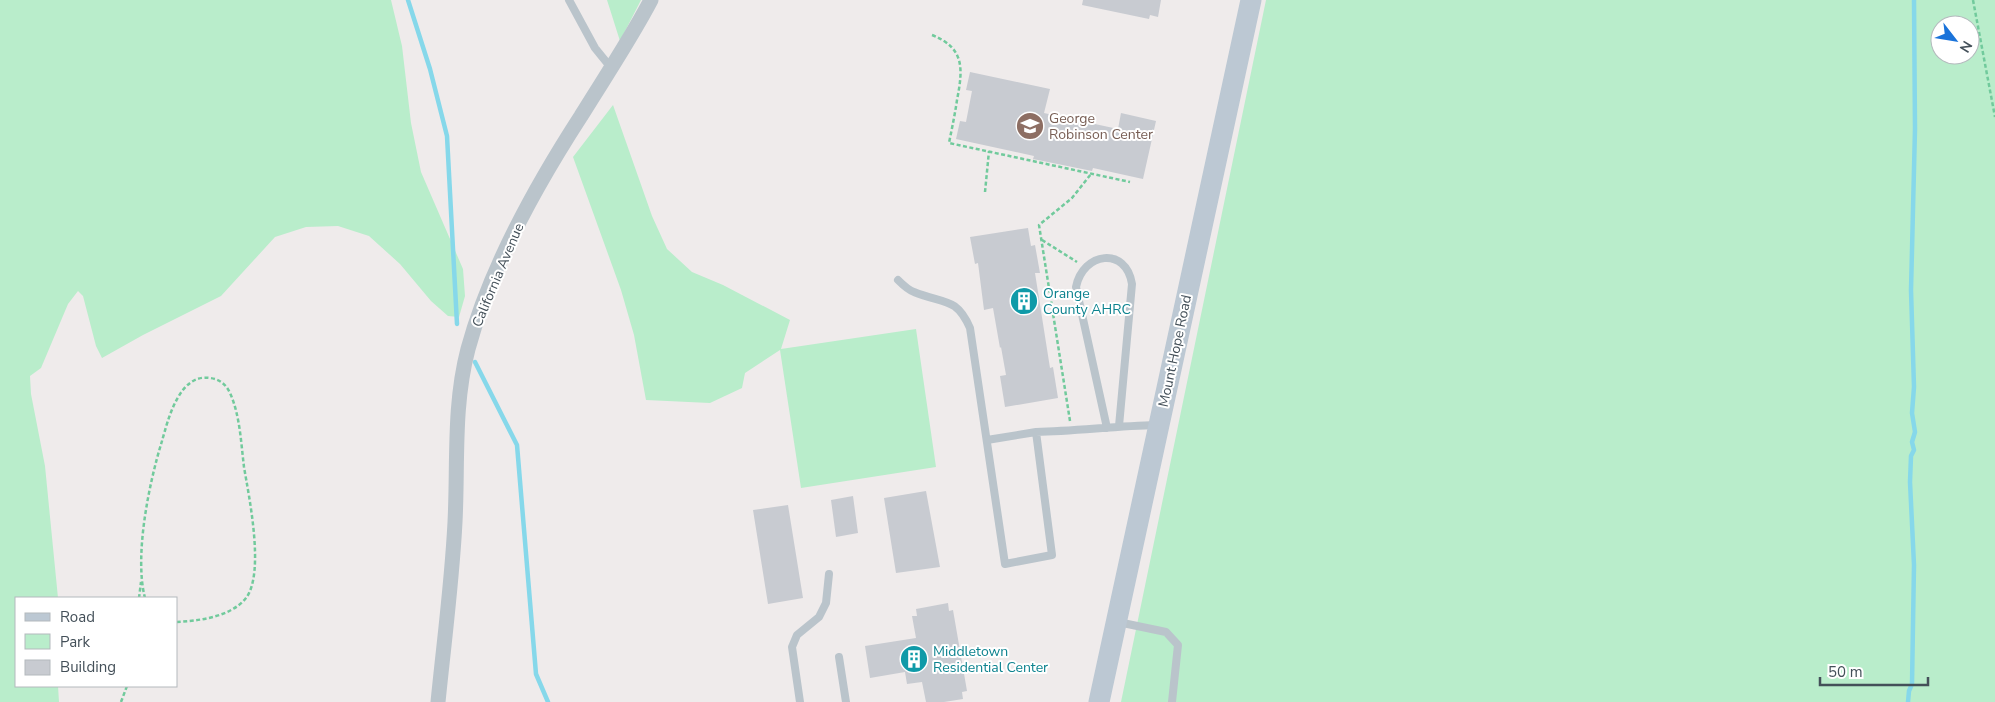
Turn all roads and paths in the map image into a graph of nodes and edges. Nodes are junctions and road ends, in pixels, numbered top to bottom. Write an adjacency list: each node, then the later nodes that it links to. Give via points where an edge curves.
1 (569, 0): 6 (lane)
2 (652, 0): 6 (street, California Avenue)
3 (1251, 0): 15 (street, Mount Hope Road)
4 (1973, 0): 7 (path)
5 (932, 35): 8 (path, via 950,45 960,64 961,76 949,142)
6 (612, 69): 30 (street, California Avenue, via 554,158 530,204 485,298 468,350 459,404 455,524)
7 (1995, 117)
8 (989, 151): 9 (path); 11 (path)
9 (1091, 174): 10 (path); 12 (path, via 1072,198 1039,225)
10 (1130, 182)
11 (985, 192)
12 (1042, 240): 13 (path); 18 (path)
13 (1085, 266): 16 (lane, via 1097,259 1111,258 1121,263 1131,275); 17 (lane, via 1076,286)
14 (898, 280): 20 (lane, via 914,292 950,302 965,315 970,328)
15 (1159, 425): 16 (lane); 26 (street, Mount Hope Road)
16 (1119, 426): 17 (lane)
17 (1107, 428): 18 (lane)
18 (1071, 431): 19 (lane)
19 (1036, 432): 20 (lane); 20 (lane, via 1052,555 1005,564)
20 (987, 440)
21 (829, 574): 31 (lane, via 826,603 819,616 797,635 792,647)
22 (142, 579): 23 (path); 24 (path); 25 (path, via 144,518 156,459 167,425 186,386 207,377 222,381 231,393 238,423 254,522 252,579 246,598 231,609 193,622)
23 (139, 597)
24 (145, 597)
25 (178, 622)
26 (1116, 622): 33 (street, Mount Hope Road); 34 (lane, via 1166,632 1178,645)
27 (840, 657): 32 (lane)
28 (127, 687): 29 (path)
29 (121, 702)
30 (438, 702)
31 (800, 702)
32 (846, 702)
33 (1099, 702)
34 (1172, 702)

